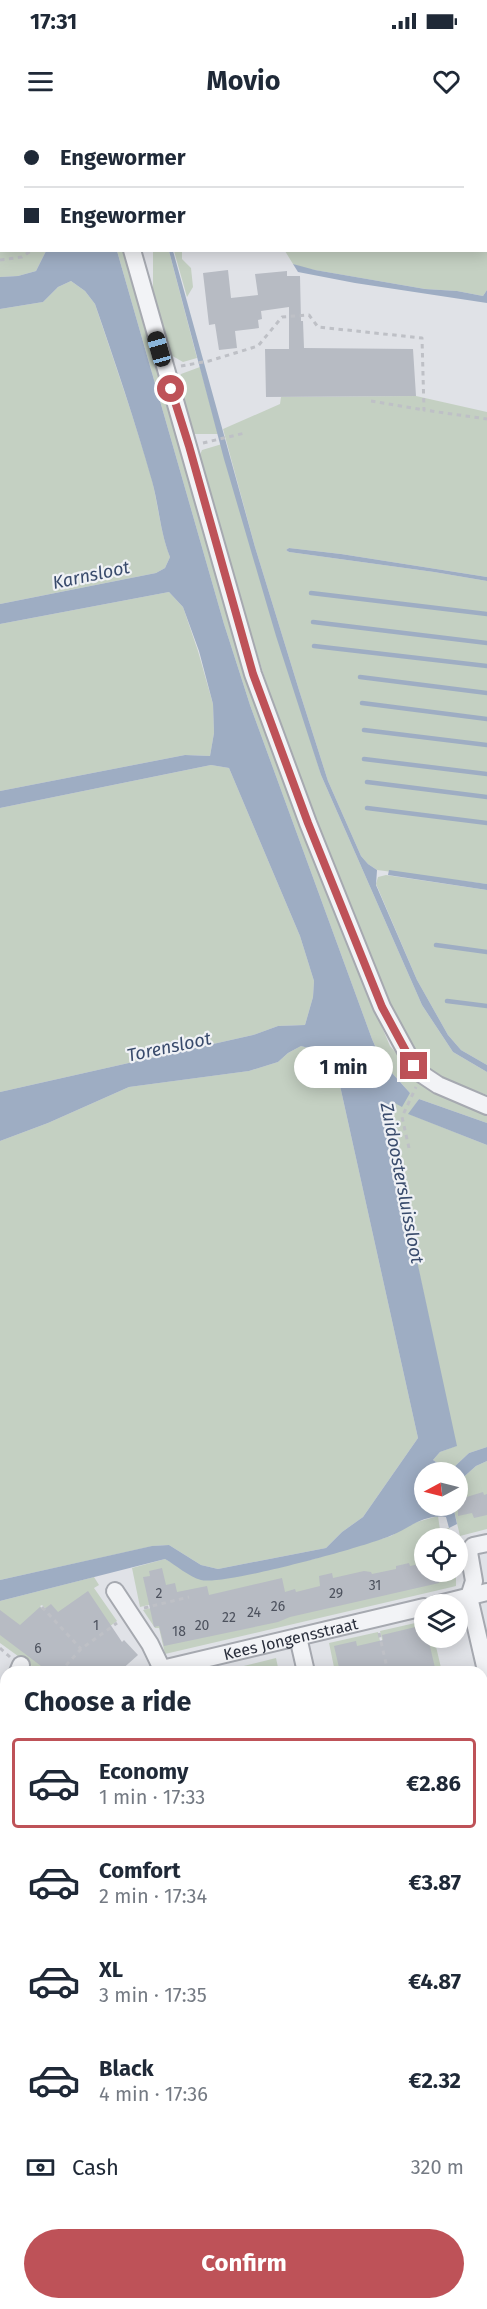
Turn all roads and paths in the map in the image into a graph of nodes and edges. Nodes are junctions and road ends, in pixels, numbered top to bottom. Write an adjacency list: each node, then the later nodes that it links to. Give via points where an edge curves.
1 (29, 252): 3 (path)
2 (133, 252): 10 (street, via 253,674 382,1007 414,1066)
3 (0, 260)
4 (195, 363): 6 (path, via 258,346 282,316 309,315 318,327 422,338)
5 (371, 401): 6 (path)
6 (424, 410): 7 (path)
7 (487, 419)
8 (245, 432): 9 (path)
9 (213, 440)
10 (423, 1075): 11 (street); 12 (path, via 402,1117)
11 (487, 1106)
12 (409, 1148)
13 (487, 1543): 16 (street, via 473,1546 469,1552 474,1581)
14 (115, 1591): 22 (street, via 150,1644)
15 (487, 1592): 16 (street)
16 (469, 1597): 26 (street)
17 (42, 1607): 21 (path)
18 (414, 1610): 19 (street, Kees Jongensstraat)
19 (376, 1619): 20 (street, Kees Jongensstraat); 25 (path)
20 (298, 1637): 23 (street, Kees Jongensstraat); 24 (street)
21 (81, 1649)
22 (158, 1666)
23 (180, 1666)
24 (305, 1666)
25 (387, 1666)
26 (485, 1666)

